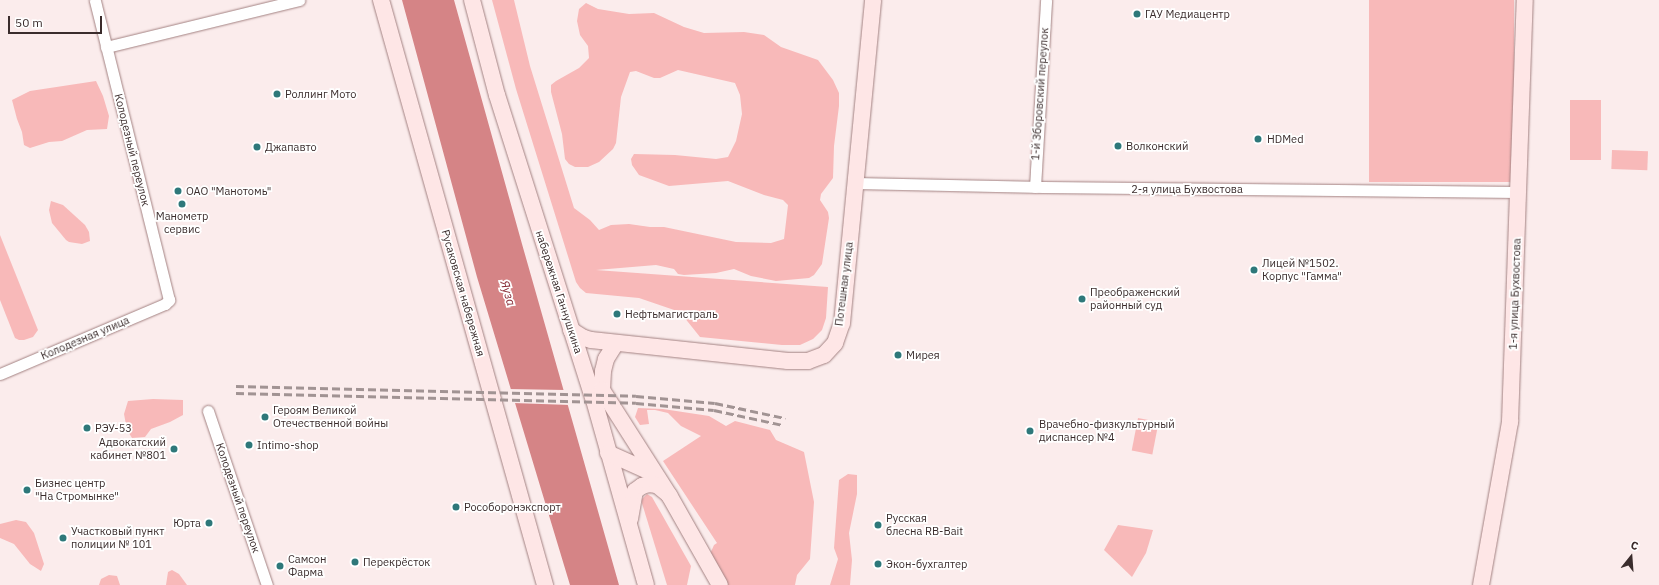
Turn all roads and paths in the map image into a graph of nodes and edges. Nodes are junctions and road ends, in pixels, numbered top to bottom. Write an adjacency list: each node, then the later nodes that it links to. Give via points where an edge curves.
1 (95, 0): 8 (street, Колодезный переулок)
2 (298, 0): 8 (street)
3 (381, 0): 23 (main road, Русаковская набережная)
4 (472, 0): 13 (main road, набережная Ганнушкина, via 497,95)
5 (873, 0): 9 (main road, Потешная улица)
6 (1046, 0): 10 (street, 1-й Зборовский переулок)
7 (1525, 0): 11 (main road, 1-я улица Бухвостова)
8 (106, 47): 12 (street, Колодезный переулок)
9 (855, 183): 10 (street, 2-я улица Бухвостова); 14 (main road, Потешная улица, via 842,323 835,343 824,355 808,361 788,361)
10 (1035, 187): 11 (street, 2-я улица Бухвостова)
11 (1518, 192): 26 (main road, 1-я улица Бухвостова, via 1510,422)
12 (169, 300): 15 (street, Колодезная улица, via 165,304)
13 (571, 330): 14 (main road, Потешная улица, via 584,338); 16 (main road, набережная Ганнушкина)
14 (616, 343): 16 (main road, via 600,354); 19 (main road, via 606,358 602,371 602,390)
15 (0, 374)
16 (587, 381): 18 (main road, набережная Ганнушкина)
17 (208, 411): 22 (street, Колодезный переулок)
18 (608, 453): 19 (main road); 21 (main road, набережная Ганнушкина)
19 (655, 474): 20 (main road)
20 (669, 495): 21 (main road, via 657,485 642,486 634,495); 25 (main road)
21 (629, 524): 24 (main road, набережная Ганнушкина)
22 (267, 585)
23 (545, 585)
24 (646, 585)
25 (720, 585)
26 (1481, 585)

